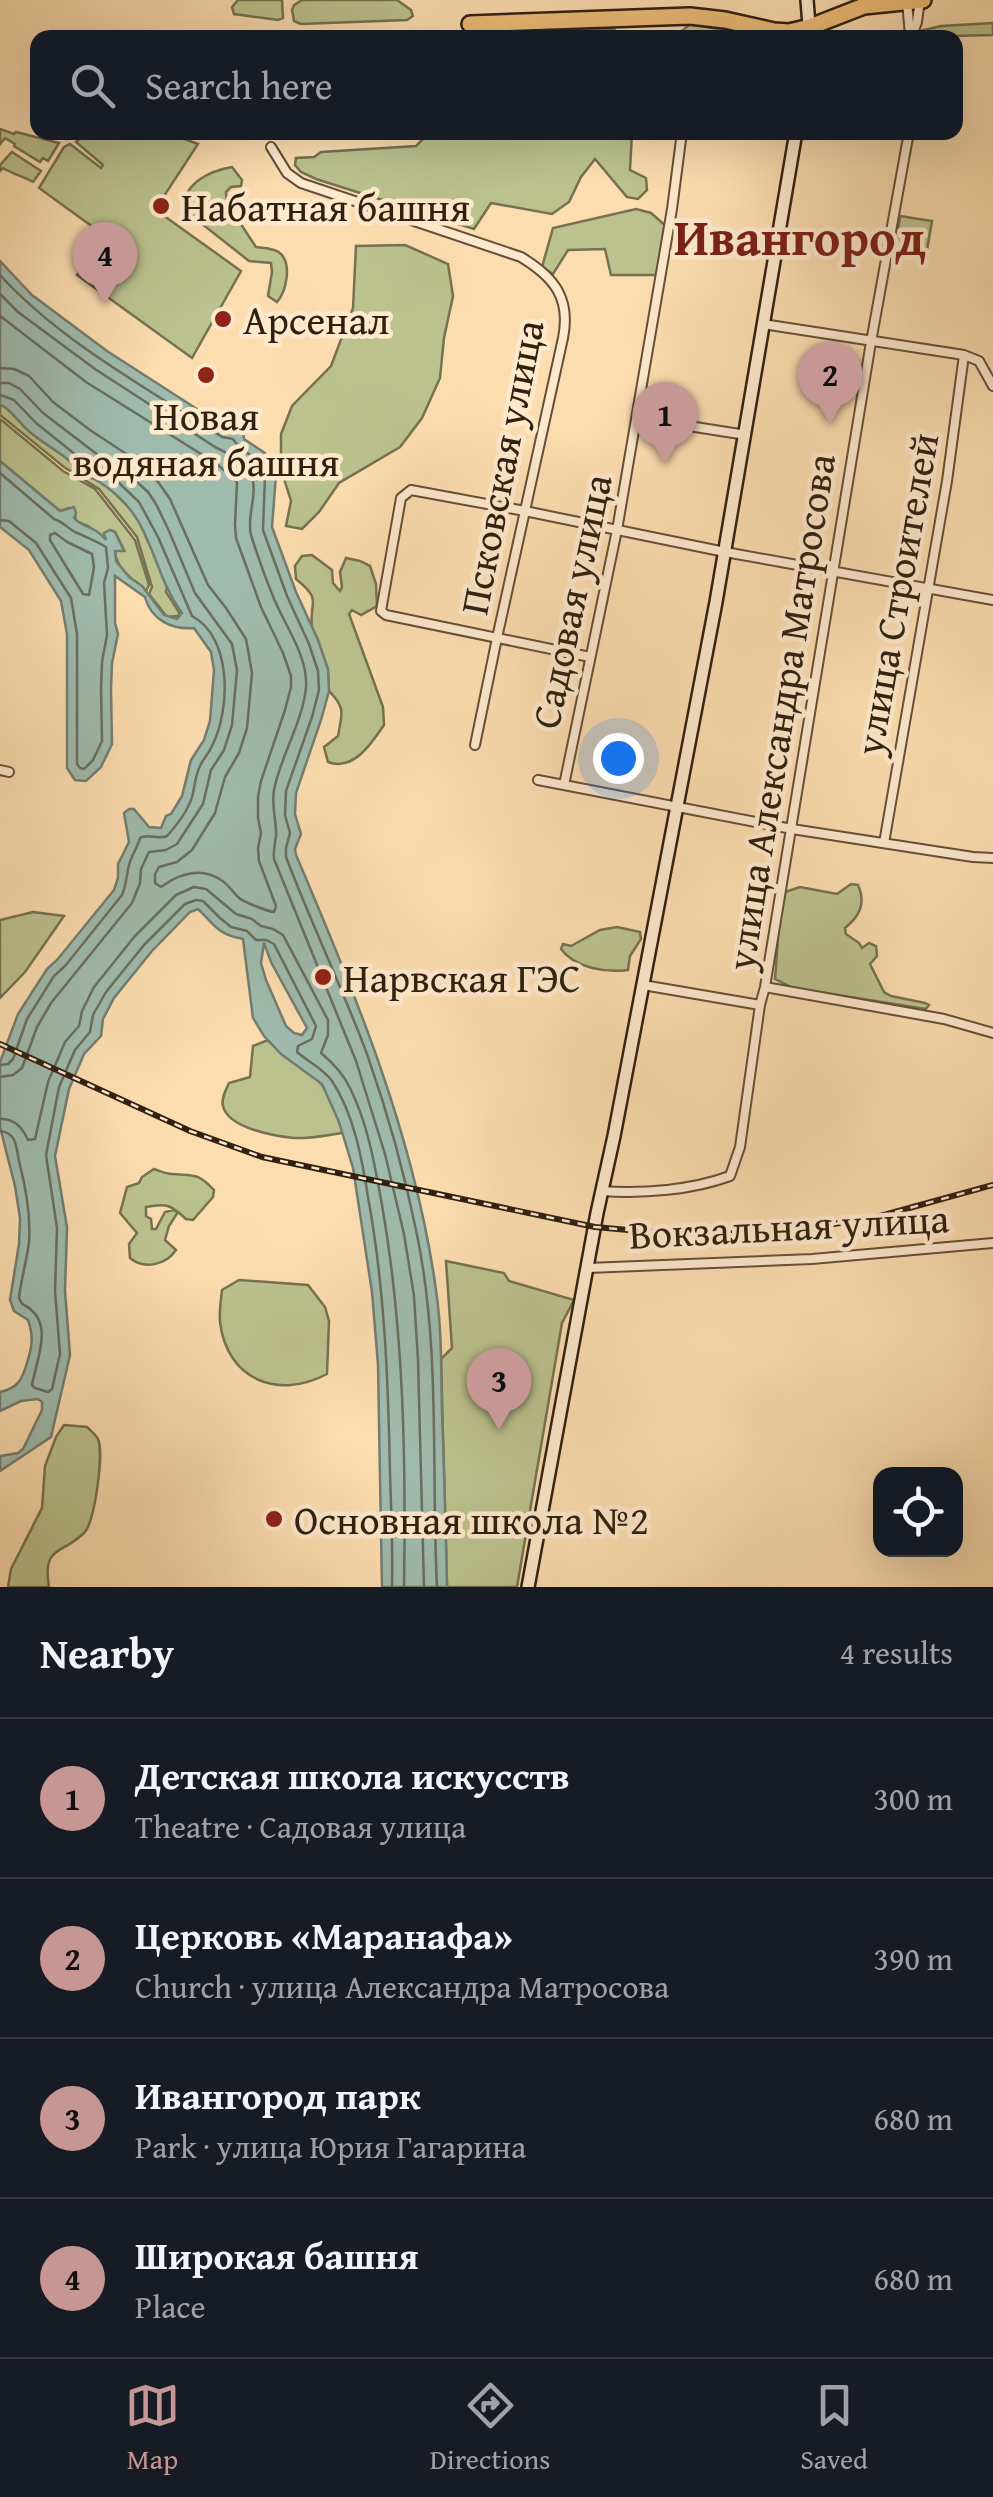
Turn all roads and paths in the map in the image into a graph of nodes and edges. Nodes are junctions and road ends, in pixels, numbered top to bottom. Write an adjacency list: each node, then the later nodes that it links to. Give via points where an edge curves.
1 (807, 0): 7 (street)
2 (922, 0): 3 (highway); 10 (street)
3 (907, 1): 4 (highway); 9 (street)
4 (870, 2): 8 (highway)
5 (470, 24): 6 (highway, via 690,16)
6 (773, 30)
7 (810, 30)
8 (814, 30)
9 (909, 30)
10 (914, 30)
11 (681, 140): 19 (street, Садовая улица)
12 (795, 140): 15 (street)
13 (907, 140): 16 (street, улица Александра Матросова)
14 (271, 147): 21 (street, Псковская улица, via 293,180 508,252 555,285 566,325)
15 (763, 324): 16 (street); 20 (street)
16 (871, 342): 17 (street); 24 (street, улица Александра Матросова)
17 (964, 356): 18 (street, via 980,361); 25 (street, улица Строителей)
18 (993, 386)
19 (638, 418): 20 (street); 22 (street, Садовая улица)
20 (746, 436): 23 (street)
21 (525, 511): 22 (street); 27 (street, Псковская улица); 27 (street, via 411,490 401,498 381,611)
22 (617, 530): 23 (street); 28 (street, Садовая улица)
23 (725, 552): 24 (street); 32 (street)
24 (835, 573): 25 (street); 33 (street, улица Александра Матросова)
25 (927, 588): 26 (street); 34 (street, улица Строителей)
26 (993, 600)
27 (496, 638): 28 (street); 29 (street, Псковская улица)
28 (590, 658): 31 (street, Садовая улица)
29 (475, 745)
30 (538, 780): 31 (street)
31 (564, 785): 32 (street)
32 (677, 807): 33 (street); 36 (street)
33 (792, 829): 34 (street); 37 (street, улица Александра Матросова)
34 (884, 843): 35 (street)
35 (993, 858)
36 (644, 985): 38 (street); 40 (street)
37 (766, 987): 38 (street, улица Александра Матросова); 39 (street)
38 (760, 1005): 40 (street, улица Александра Матросова, via 730,1176 662,1190)
39 (993, 1034)
40 (602, 1191): 42 (street)
41 (993, 1244): 42 (street, Вокзальная улица)
42 (588, 1268): 43 (street)
43 (528, 1587)

